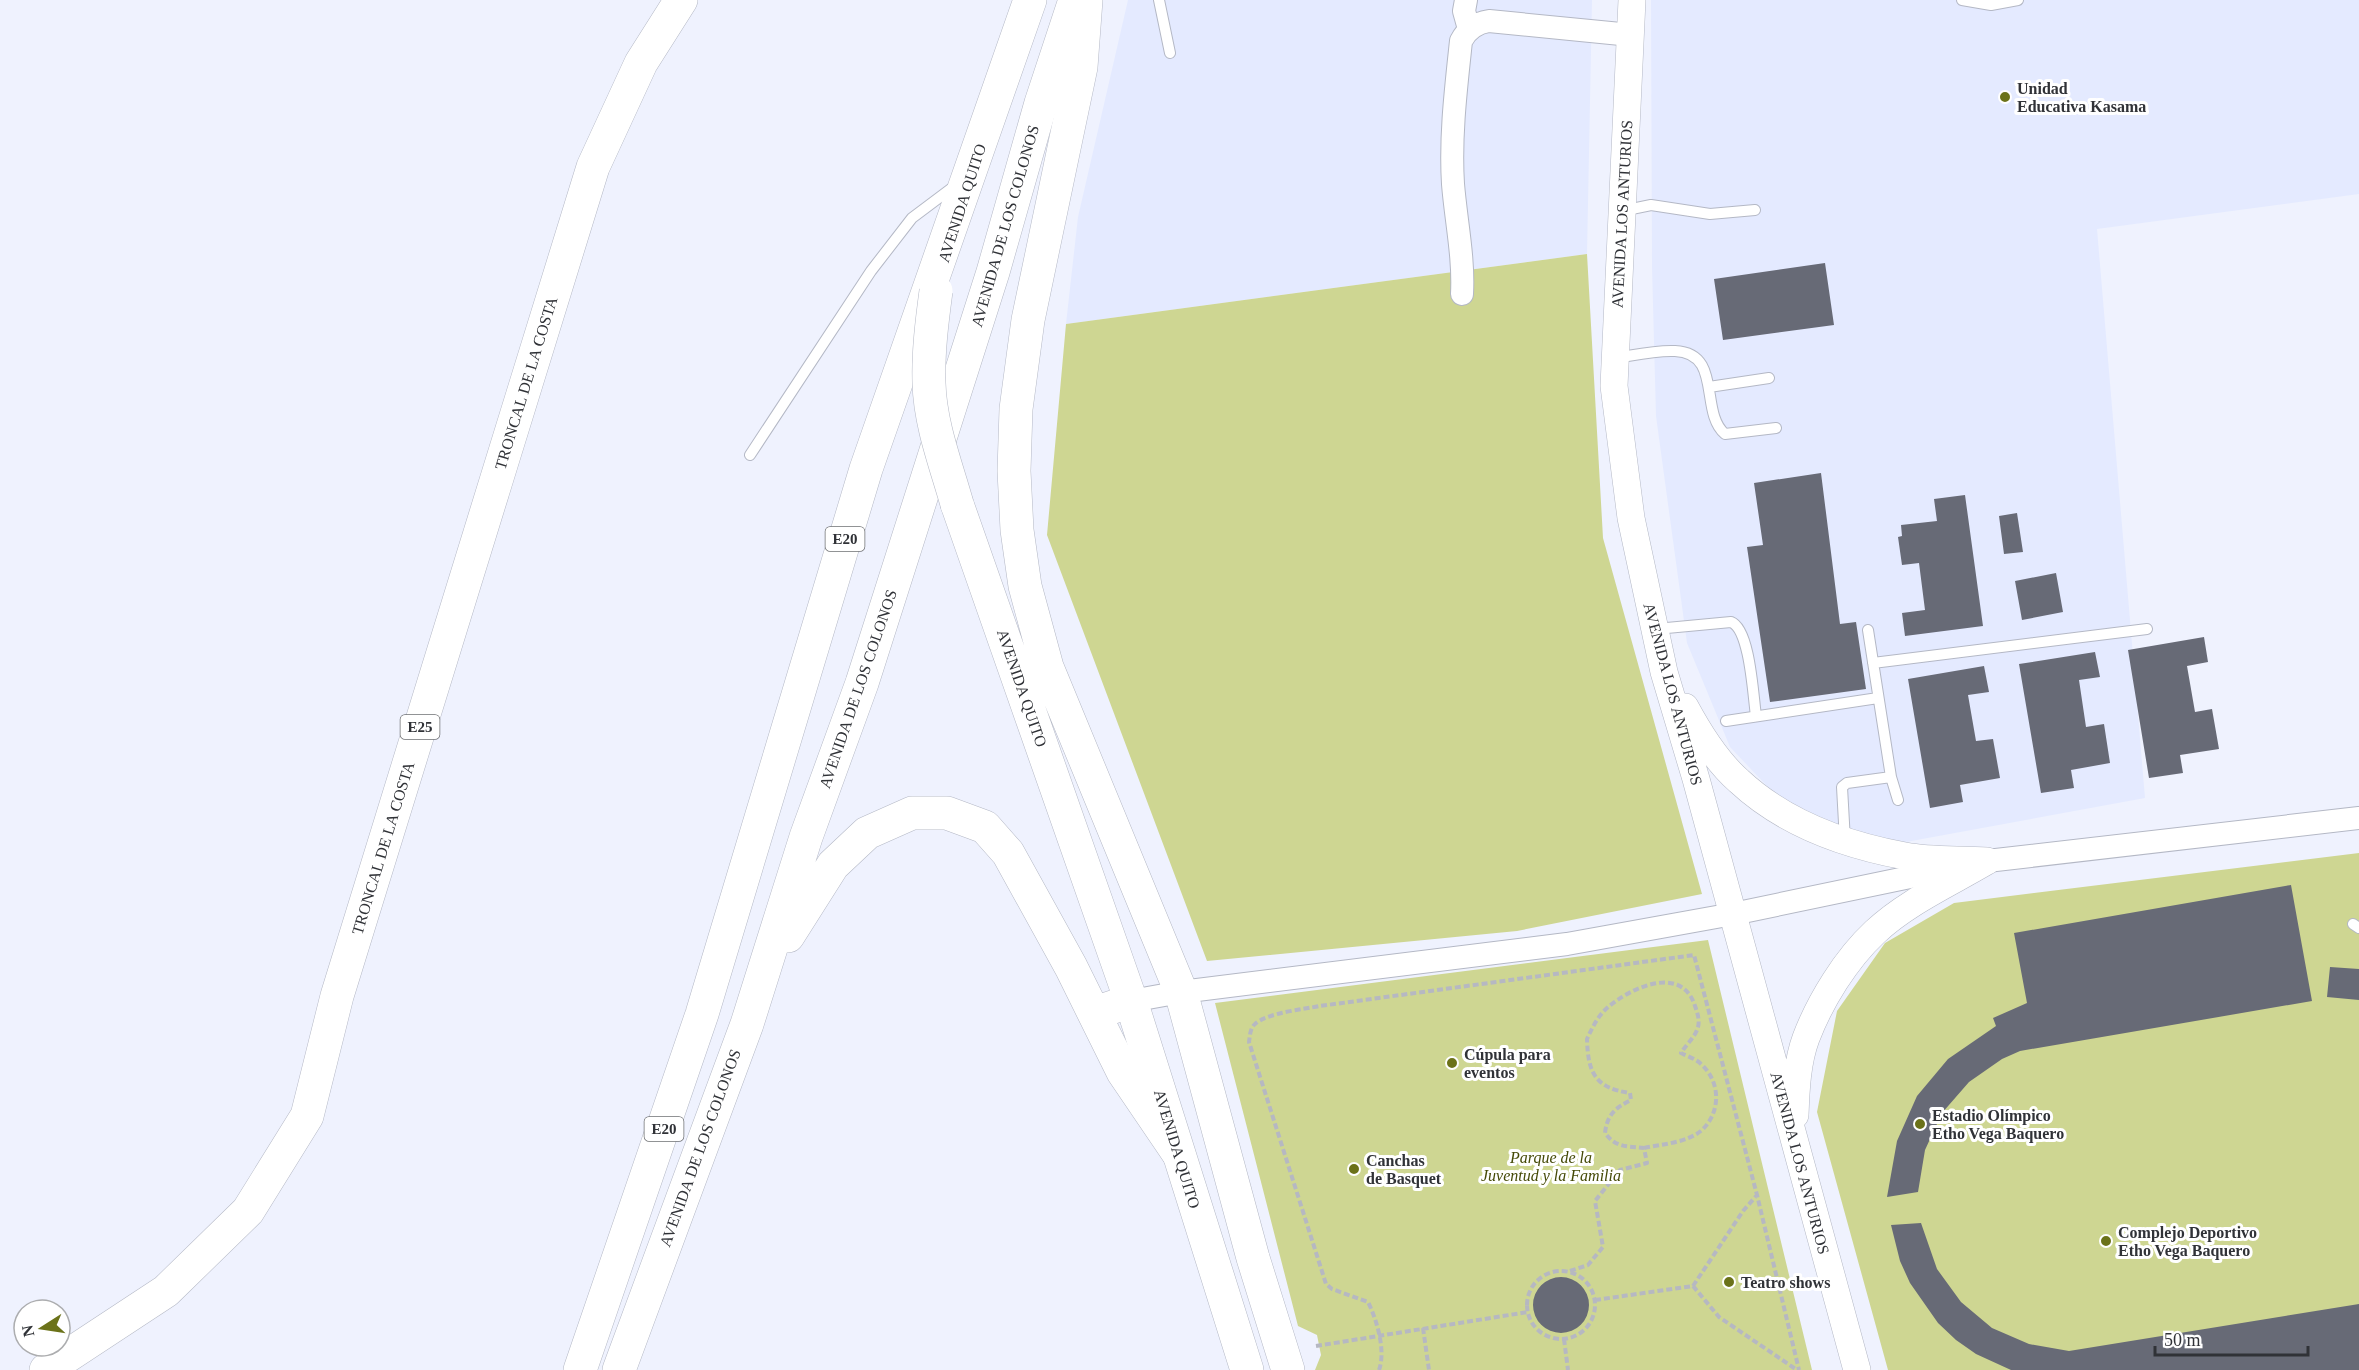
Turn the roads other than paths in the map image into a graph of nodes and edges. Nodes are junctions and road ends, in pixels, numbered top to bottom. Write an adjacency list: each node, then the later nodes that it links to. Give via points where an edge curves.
1 (681, 0): 42 (main road, TRONCAL DE LA COSTA / E25, via 641,63 592,167 337,996 307,1116 240,1219 166,1291)
2 (1030, 0): 13 (main road, AVENIDA QUITO / E20)
3 (1075, 0): 39 (main road, AVENIDA DE LOS COLONOS / E20, via 862,682 806,837)
4 (1086, 0): 36 (main road, AVENIDA QUITO, via 1081,67 1026,331 1016,409 1017,530 1025,586 1047,667)
5 (1159, 0): 12 (lane)
6 (1466, 0): 10 (street, via 1464,11)
7 (1632, 0): 11 (street, AVENIDA LOS ANTURIOS)
8 (1962, 0): 9 (lane, via 1991,5)
9 (2018, 0)
10 (1469, 30): 11 (street, via 1489,21); 16 (street, via 1461,41 1454,111 1453,182)
11 (1631, 35): 15 (street, AVENIDA LOS ANTURIOS)
12 (1170, 53)
13 (965, 187): 21 (lane, via 938,196 912,218 871,271); 37 (main road, AVENIDA QUITO, bridge, via 936,291 930,336 929,384 934,420 957,504); 43 (main road, E20, via 866,469 702,1014)
14 (1755, 210): 15 (lane, via 1710,214 1651,205)
15 (1622, 211): 17 (street, AVENIDA LOS ANTURIOS)
16 (1462, 294)
17 (1616, 358): 19 (lane, via 1686,352 1701,363); 22 (street, AVENIDA LOS ANTURIOS, via 1614,387 1631,518)
18 (1769, 378): 19 (lane)
19 (1709, 387): 20 (lane, via 1712,415 1725,434)
20 (1776, 428)
21 (750, 455)
22 (1654, 630): 26 (street, AVENIDA LOS ANTURIOS); 28 (lane, via 1737,624 1744,637)
23 (1868, 630): 25 (lane)
24 (2147, 630): 25 (lane)
25 (1873, 663): 27 (lane)
26 (1664, 672): 33 (street, via 1698,731 1738,781 1787,817); 35 (street, AVENIDA LOS ANTURIOS)
27 (1878, 698): 28 (lane); 30 (lane)
28 (1756, 716): 29 (lane)
29 (1726, 721)
30 (1891, 777): 31 (lane); 33 (lane, via 1842,787)
31 (1898, 800)
32 (2359, 818): 34 (street)
33 (1845, 841): 34 (street, via 1906,856)
34 (1987, 861): 35 (street); 40 (street, via 1915,903 1875,932 1846,967 1820,1007 1805,1040 1797,1082)
35 (1733, 914): 36 (street, via 1568,944); 40 (street, AVENIDA LOS ANTURIOS)
36 (1181, 992): 37 (street); 46 (main road, AVENIDA QUITO, via 1253,1258)
37 (1131, 1001): 38 (main road); 41 (main road, AVENIDA QUITO)
38 (1095, 1013): 39 (main road, via 1008,853 985,827 947,813 912,813 867,833 833,864 793,926); 41 (main road, via 1123,1072)
39 (747, 1024): 44 (main road, AVENIDA DE LOS COLONOS / E20)
40 (1794, 1142): 47 (street, AVENIDA LOS ANTURIOS)
41 (1178, 1153): 45 (main road, AVENIDA QUITO)
42 (46, 1370)
43 (580, 1370)
44 (619, 1370)
45 (1246, 1370)
46 (1288, 1370)
47 (1857, 1370)

